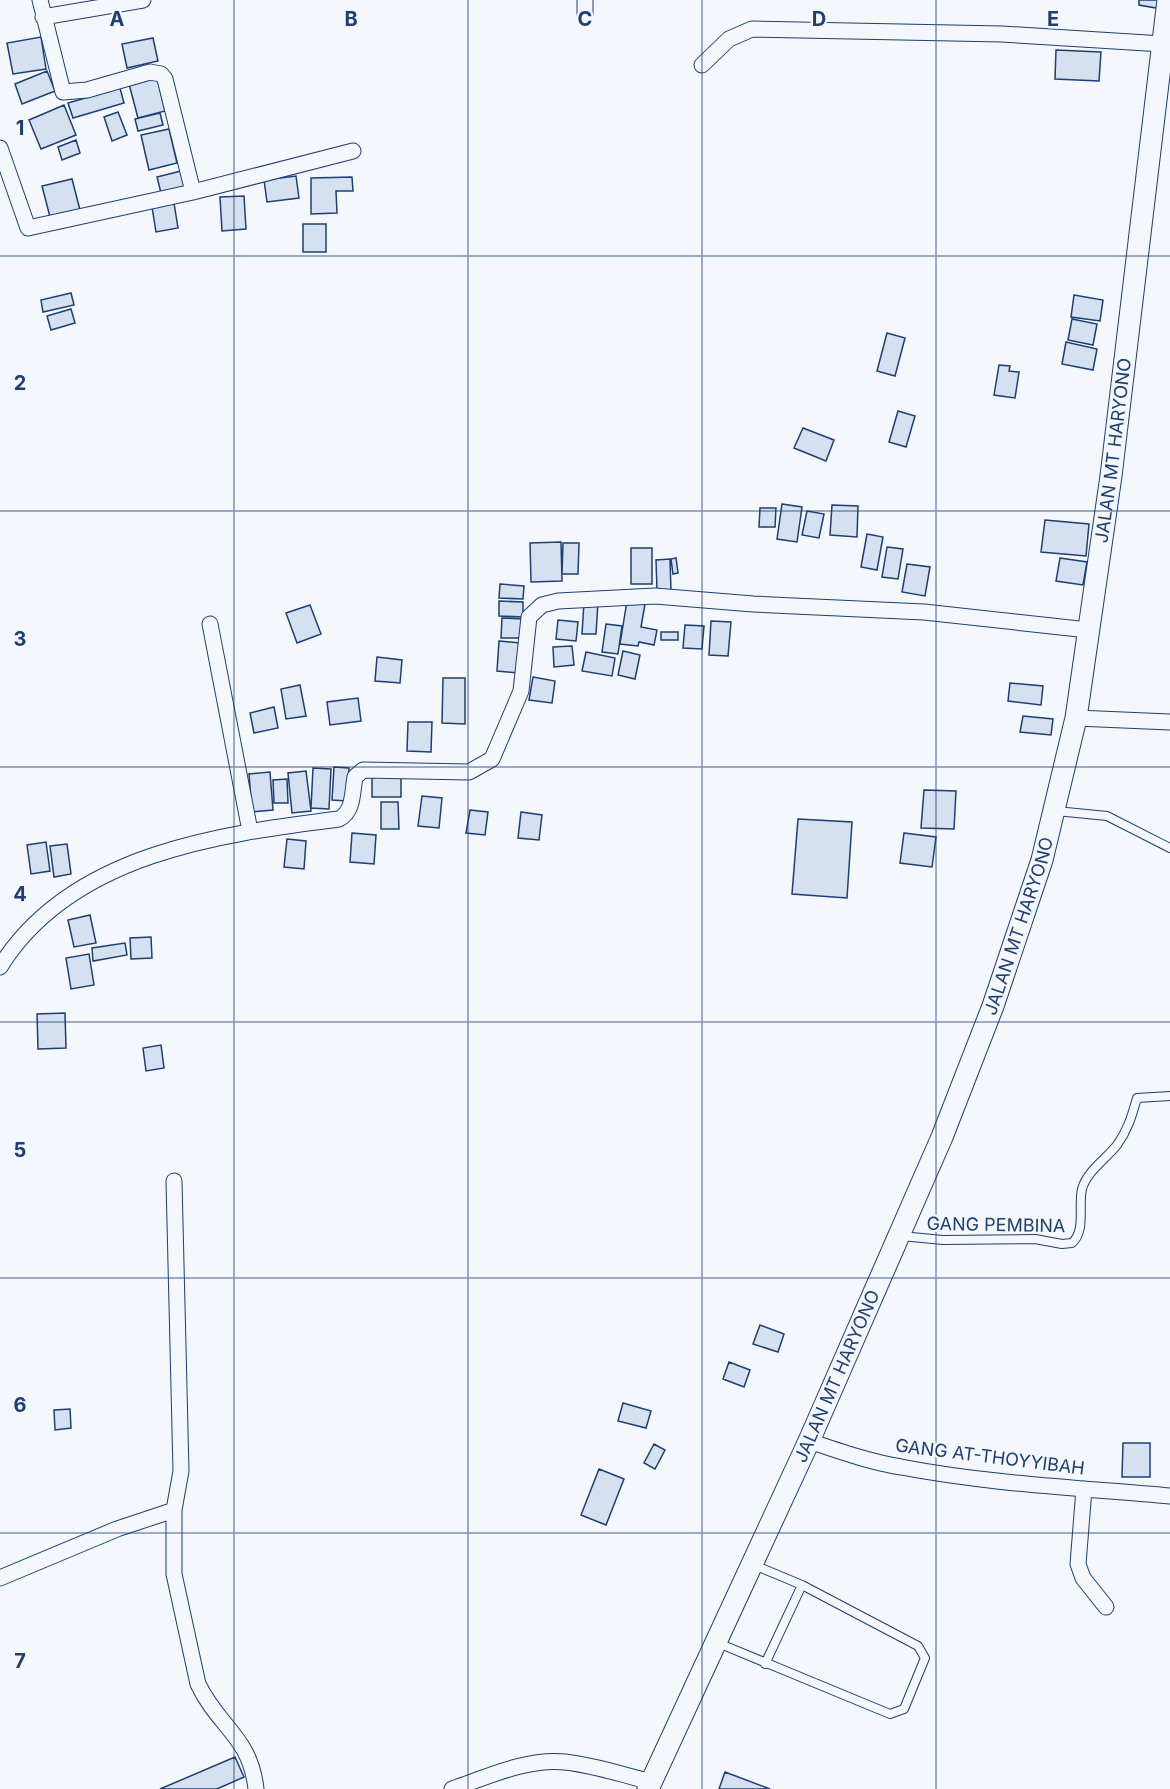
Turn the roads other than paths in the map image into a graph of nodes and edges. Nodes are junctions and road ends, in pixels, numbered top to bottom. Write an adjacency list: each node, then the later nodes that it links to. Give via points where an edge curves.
1 (40, 0): 4 (street)
2 (143, 0): 4 (street)
3 (1168, 0): 5 (main road, JALAN MT HARYONO)
4 (43, 17): 9 (street, via 63,92 87,90 150,72 161,74)
5 (1163, 44): 6 (street, via 1002,34 752,29 729,39); 11 (main road, JALAN MT HARYONO, via 1117,429)
6 (702, 65)
7 (0, 148): 9 (street, via 28,228)
8 (353, 151): 9 (street)
9 (193, 192)
10 (210, 624): 15 (street)
11 (1088, 630): 12 (main road, JALAN MT HARYONO); 15 (street, via 924,612 655,596 558,601 542,605 529,617 521,691 492,759 469,772 363,770 355,777 347,815)
12 (1076, 718): 13 (street); 14 (main road, JALAN MT HARYONO)
13 (1170, 722)
14 (1054, 811): 16 (lane, via 1107,816); 20 (main road, JALAN MT HARYONO, via 1042,860 993,1006)
15 (250, 831): 17 (street, via 134,861 89,882 24,936)
16 (1170, 848)
17 (0, 968)
18 (1170, 1096): 20 (lane, GANG PEMBINA, via 1137,1098 1125,1132 1082,1188 1080,1230 1072,1243)
19 (174, 1181): 24 (street, via 181,1471)
20 (897, 1236): 21 (main road, JALAN MT HARYONO)
21 (809, 1442): 22 (street, GANG AT-THOYYIBAH, via 901,1467); 25 (main road, JALAN MT HARYONO)
22 (1084, 1489): 23 (street, GANG AT-THOYYIBAH); 28 (street, via 1078,1564 1083,1578)
23 (1170, 1496)
24 (174, 1510): 26 (street, via 117,1529); 32 (street, via 174,1574 198,1684 205,1699 247,1751)
25 (753, 1564): 27 (lane); 29 (main road, JALAN MT HARYONO)
26 (0, 1578)
27 (802, 1586): 30 (lane); 30 (lane, via 918,1646 925,1658 904,1709 890,1714)
28 (1106, 1607)
29 (717, 1642): 30 (lane); 31 (main road, JALAN MT HARYONO)
30 (765, 1664)
31 (650, 1785): 33 (street, via 564,1762 510,1769)
32 (256, 1789)
33 (452, 1789)

